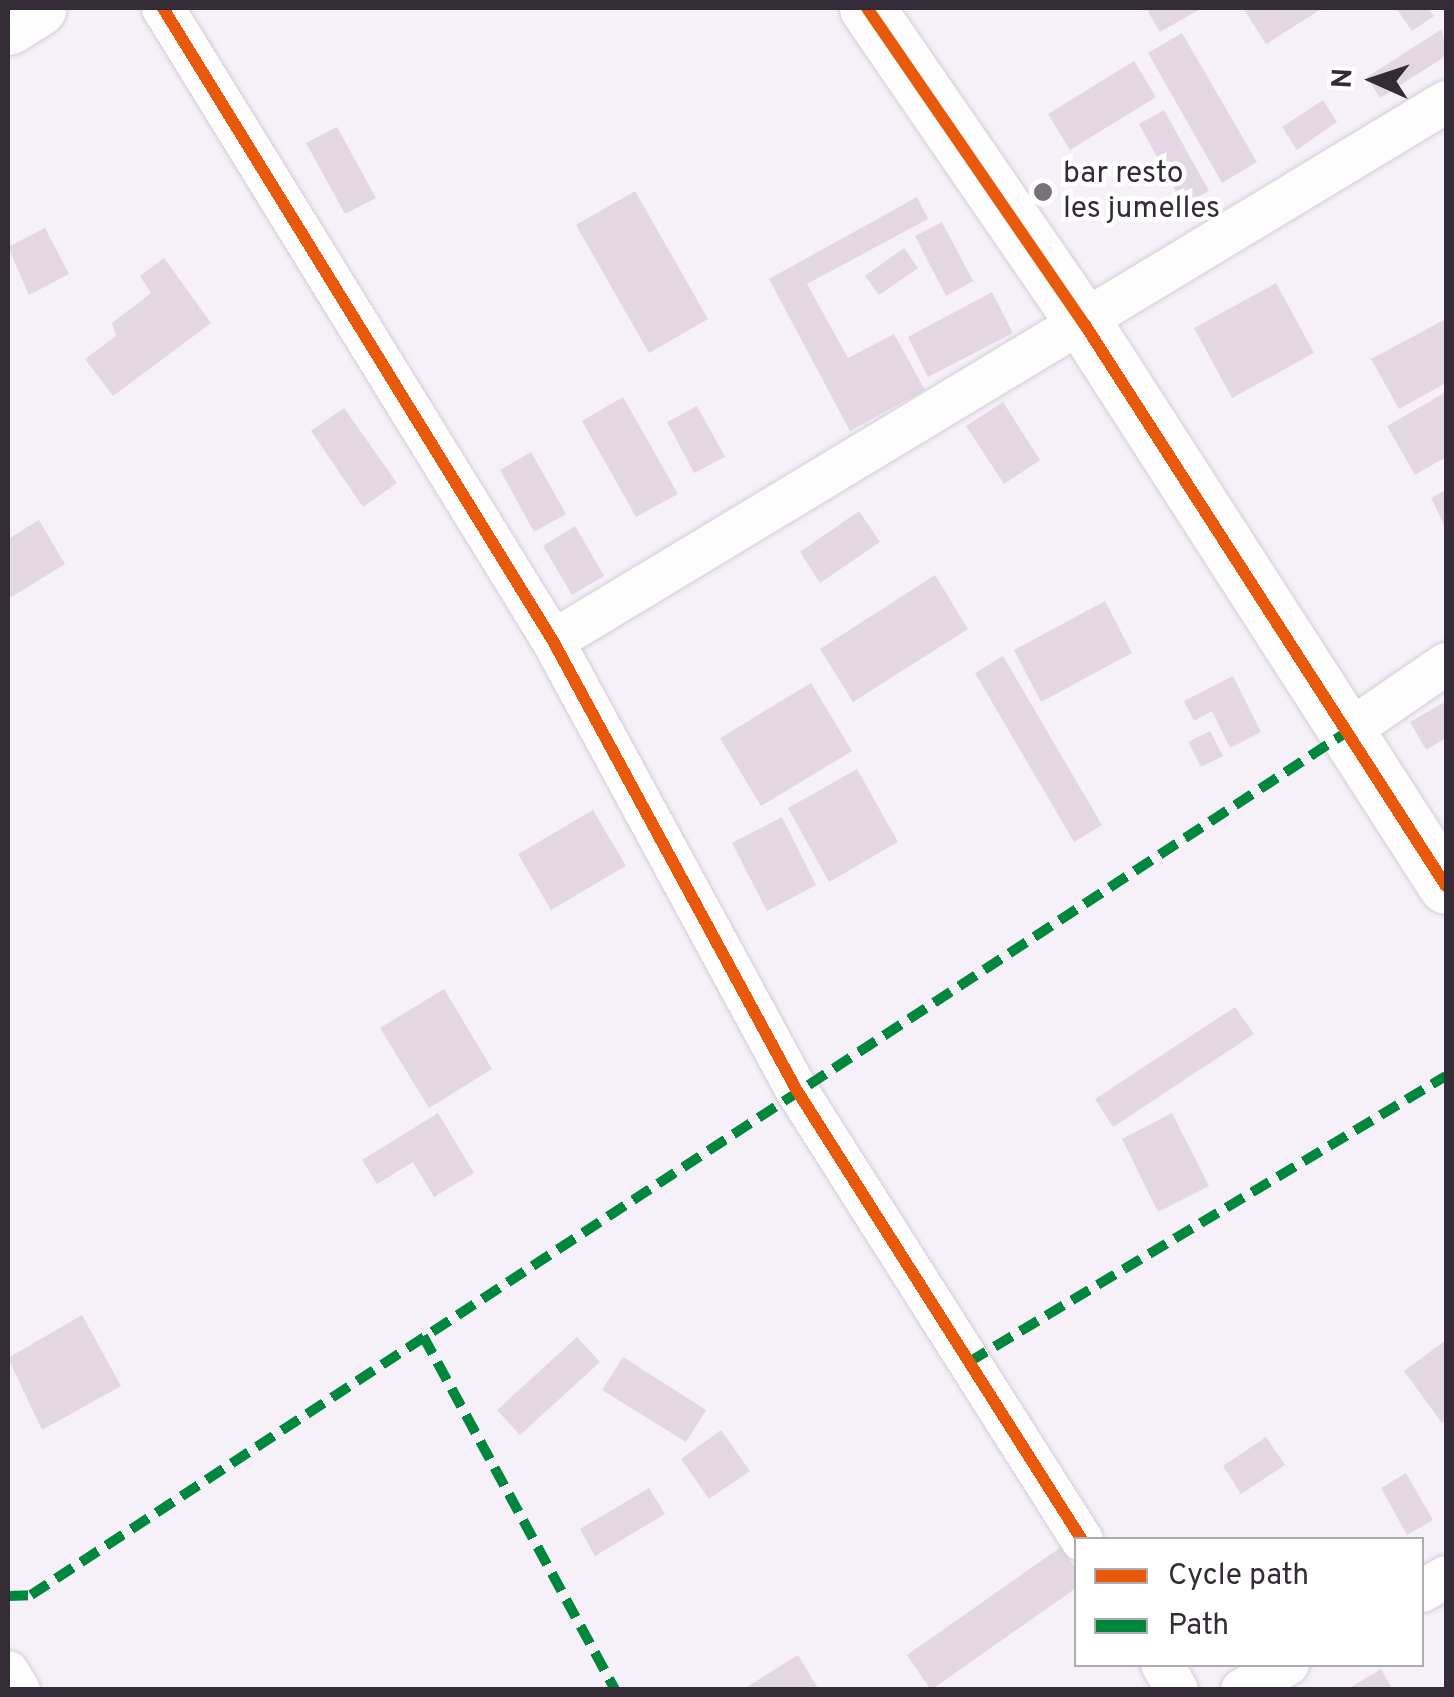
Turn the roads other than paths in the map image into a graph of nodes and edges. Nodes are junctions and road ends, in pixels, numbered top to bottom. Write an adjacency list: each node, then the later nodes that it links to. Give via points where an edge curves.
1 (38, 8): 4 (street)
2 (163, 8): 7 (street)
3 (867, 8): 6 (street)
4 (8, 27)
5 (1446, 102): 6 (street)
6 (1085, 324): 7 (street); 9 (street)
7 (553, 642): 11 (street, via 796,1089)
8 (1446, 664): 9 (street)
9 (1347, 732): 10 (street)
10 (1446, 886)
11 (1080, 1537)
12 (1446, 1577): 13 (street)
13 (1424, 1590)
14 (1164, 1667): 18 (street)
15 (1283, 1667): 19 (street)
16 (8, 1672): 17 (street)
17 (18, 1690)
18 (1178, 1690)
19 (1242, 1690)

